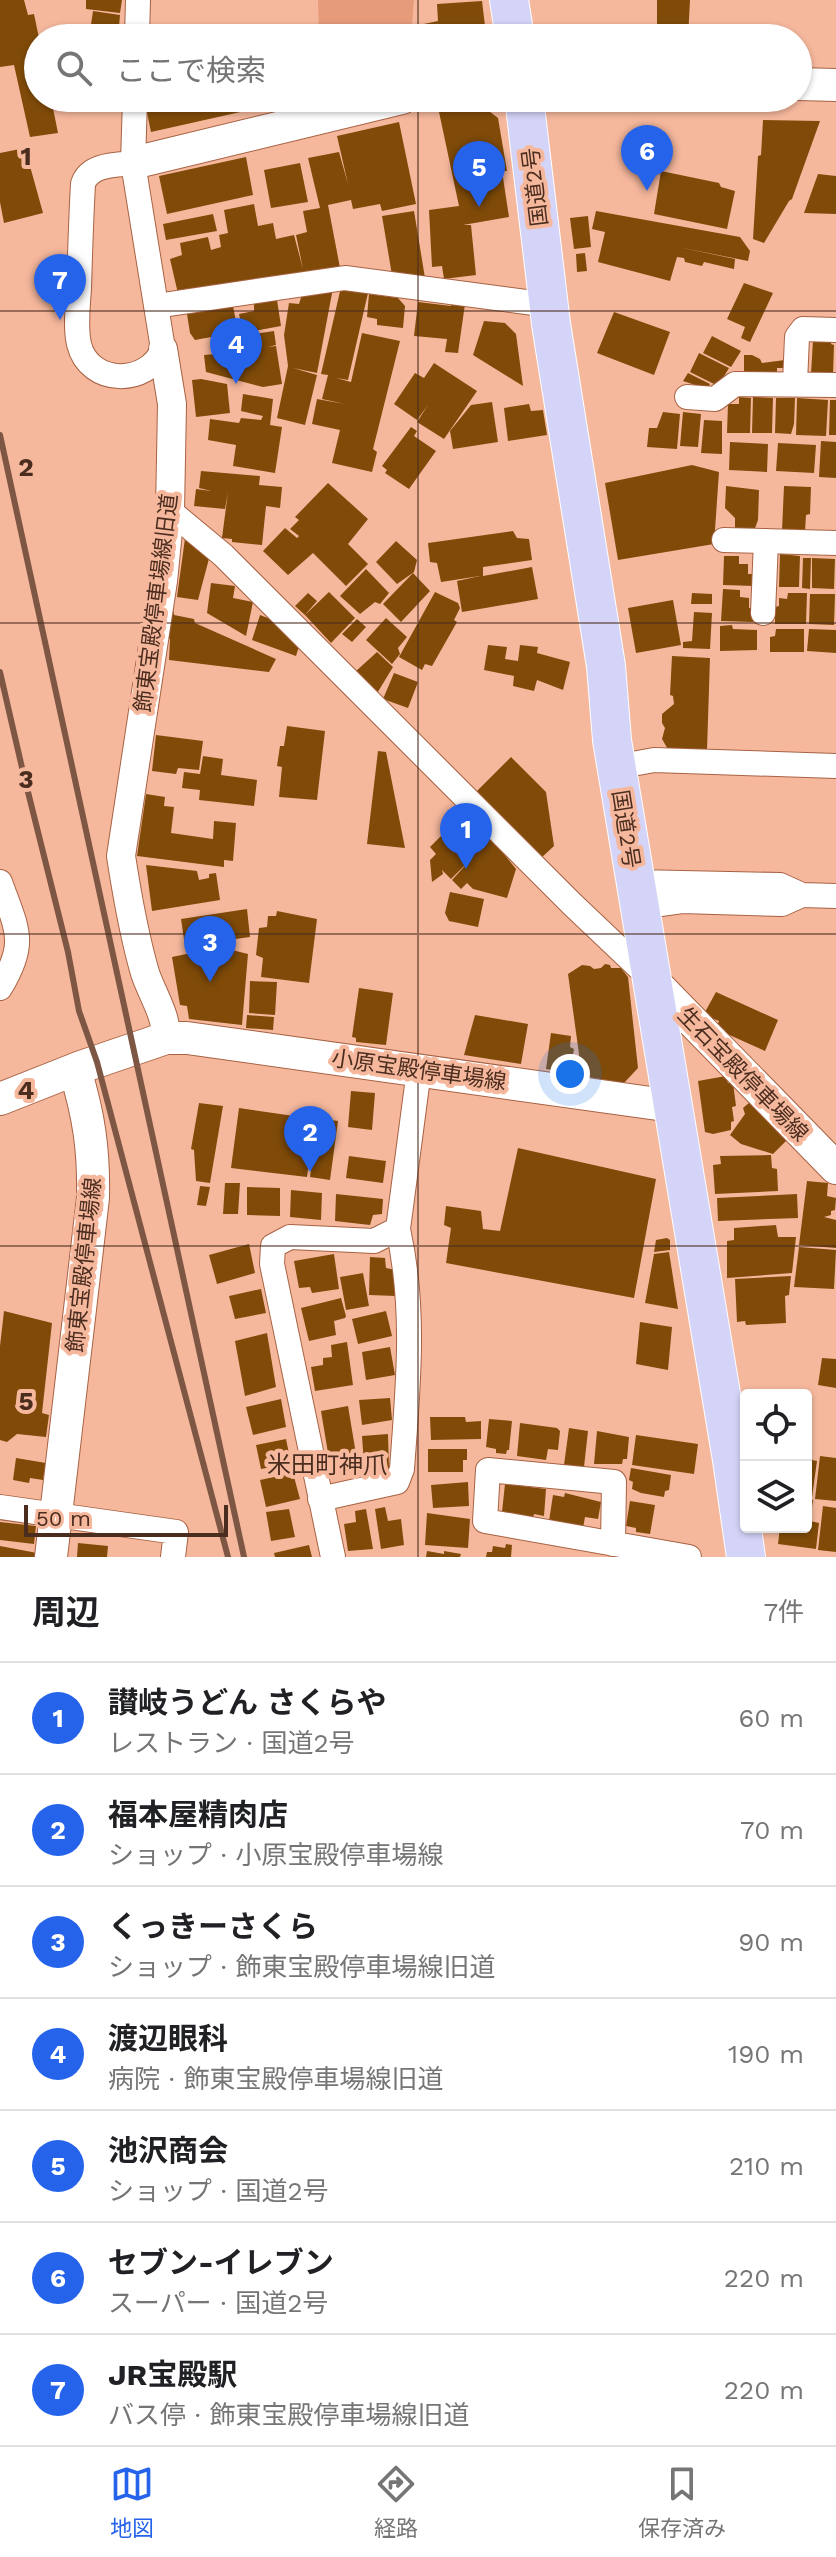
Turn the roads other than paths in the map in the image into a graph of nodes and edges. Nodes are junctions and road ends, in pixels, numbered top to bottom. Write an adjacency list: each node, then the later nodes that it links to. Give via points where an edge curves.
1 (138, 0): 3 (street)
2 (509, 0): 4 (highway)
3 (137, 24)
4 (513, 24)
5 (812, 84): 6 (main road)
6 (836, 85)
7 (135, 112): 10 (street, 飾東宝殿停車場線旧道)
8 (344, 112): 10 (main road)
9 (526, 112): 11 (highway, 国道2号)
10 (133, 163): 12 (street, 飾東宝殿停車場線旧道); 14 (street, via 97,169 84,179 79,343 84,357 103,375 139,371 155,363)
11 (549, 305): 12 (street, via 345,278); 24 (highway, 国道2号, via 606,666)
12 (156, 306): 14 (street, 飾東宝殿停車場線旧道)
13 (836, 330): 15 (street, via 803,329 797,337)
14 (163, 349): 18 (street, 飾東宝殿停車場線旧道, via 172,404)
15 (795, 383): 16 (street); 17 (street, via 735,384 715,399)
16 (836, 385)
17 (687, 397)
18 (170, 511): 28 (street, via 223,555); 30 (street, 飾東宝殿停車場線旧道, via 121,856 145,972)
19 (724, 540): 20 (street)
20 (766, 541): 21 (street); 22 (street)
21 (836, 543)
22 (763, 613)
23 (836, 766): 24 (street, via 654,760)
24 (616, 767): 26 (highway, 国道2号)
25 (0, 882): 29 (street, via 18,931 16,958)
26 (637, 894): 27 (street, via 780,885 802,895); 28 (highway, 国道2号)
27 (836, 896)
28 (650, 978): 34 (highway, 国道2号); 35 (main road, 生石宝殿停車場線)
29 (0, 988)
30 (166, 1038): 31 (main road); 32 (main road, 小原宝殿停車場線)
31 (75, 1070): 33 (main road); 39 (main road, 飾東宝殿停車場線, via 88,1111 93,1198)
32 (419, 1070): 34 (main road, 小原宝殿停車場線); 36 (street)
33 (0, 1099)
34 (672, 1106): 45 (highway, 国道2号)
35 (836, 1168)
36 (398, 1229): 37 (street, via 411,1350 402,1469 397,1482); 37 (street, via 374,1241 290,1237 273,1246 272,1264)
37 (320, 1499): 43 (street)
38 (0, 1507): 39 (street)
39 (56, 1516): 41 (main road, 飾東宝殿停車場線); 42 (street, via 176,1532)
40 (613, 1544): 40 (street, via 485,1521 488,1470 614,1482); 44 (street)
41 (51, 1557)
42 (173, 1557)
43 (333, 1557)
44 (689, 1557)
45 (746, 1557)

